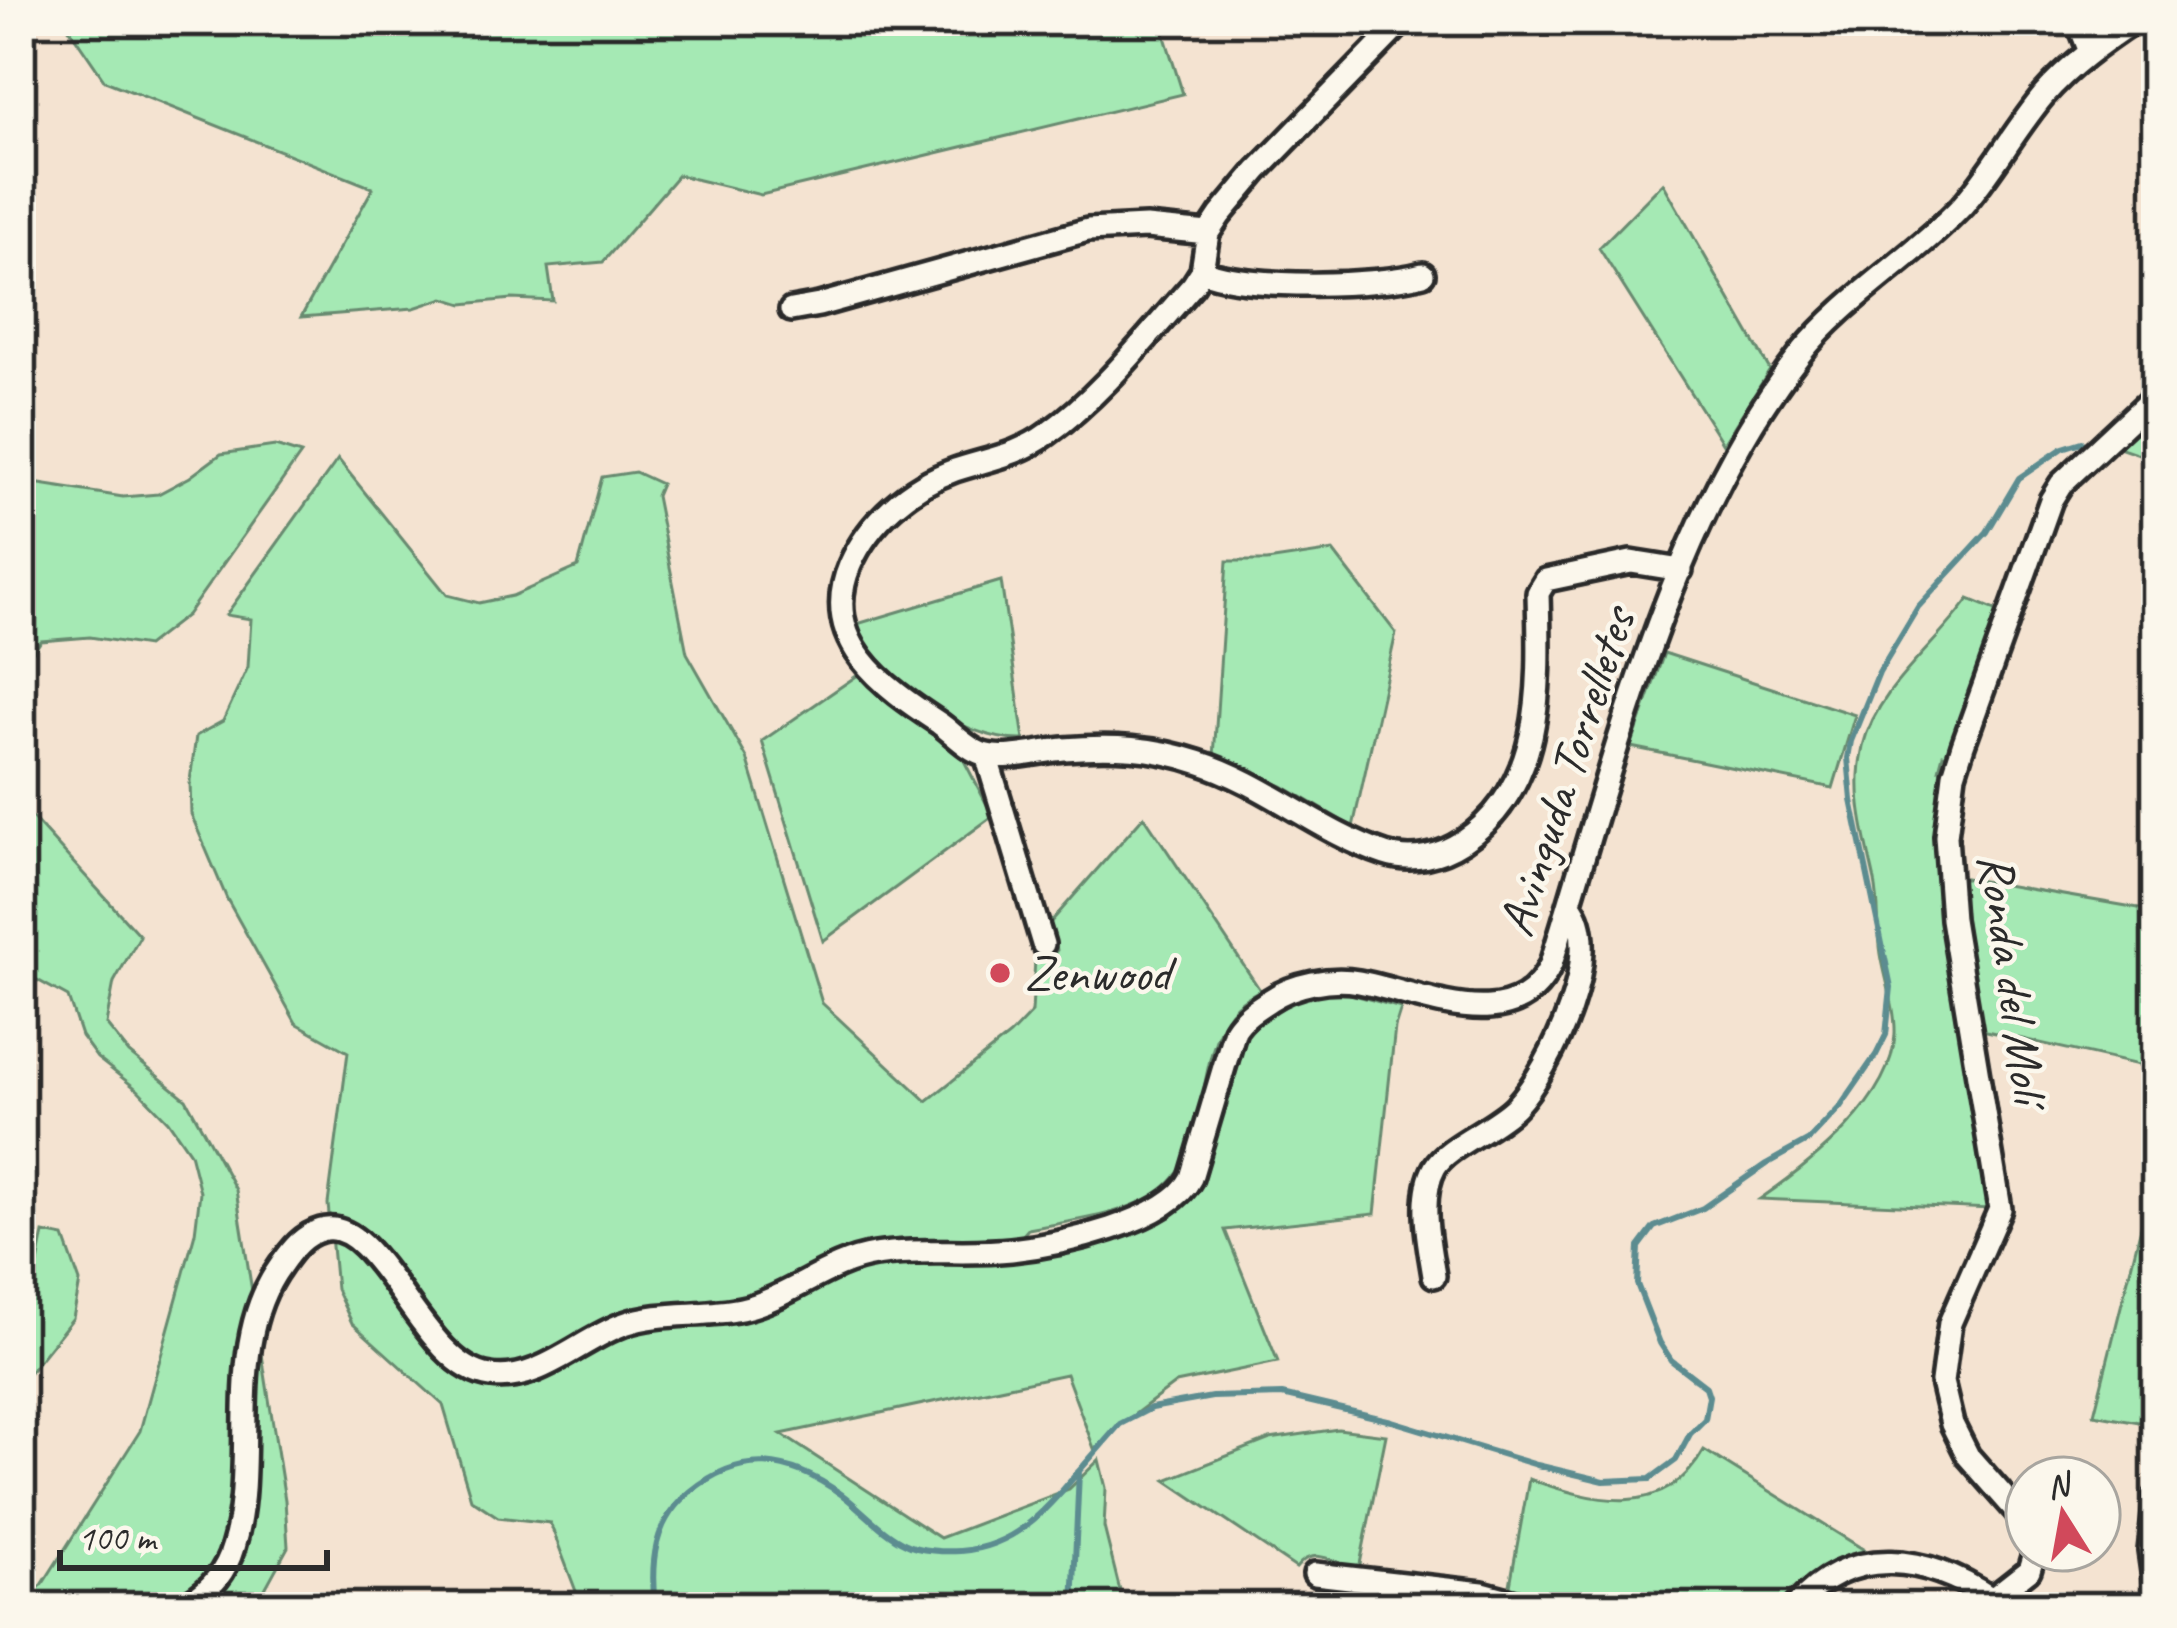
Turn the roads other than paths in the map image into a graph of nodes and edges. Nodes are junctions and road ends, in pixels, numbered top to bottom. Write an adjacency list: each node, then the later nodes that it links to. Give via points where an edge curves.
1 (1403, 21): 5 (street)
2 (2078, 21): 4 (street)
3 (2134, 21): 4 (street, Avinguda Torrelletes)
4 (2090, 52): 10 (street, Avinguda Torrelletes, via 2043,96 1959,208 1801,353 1736,452)
5 (1208, 233): 6 (street); 8 (street, via 1088,230)
6 (1202, 271): 7 (street, via 1373,283); 11 (street, via 1054,430 1010,455 920,486 878,522 848,570 847,631 861,659 907,702)
7 (1423, 274)
8 (790, 310)
9 (2156, 395): 15 (street, Ronda del Molí, via 2051,500 1963,746 1948,820 1952,919 2000,1209 1949,1323 1942,1382 1968,1456)
10 (1682, 570): 11 (street, via 1631,562 1546,580 1538,593 1535,721 1521,774 1475,833 1426,857 1378,852 1250,782 1164,752 1105,746); 12 (street, Avinguda Torrelletes)
11 (986, 755): 13 (street)
12 (1570, 905): 14 (street, via 1582,921 1582,941 1562,1028 1515,1107 1433,1172 1427,1209); 21 (street, Avinguda Torrelletes, via 1546,975 1526,999 1470,1006 1342,981 1296,988 1264,1004 1235,1030 1182,1193 1150,1213 1065,1239 1016,1250 866,1257 758,1304 631,1321 548,1364 490,1376 447,1353 351,1233 326,1228 305,1236 277,1270 255,1318 230,1558 210,1588)
13 (1043, 944)
14 (1434, 1276)
15 (2003, 1496)
16 (2156, 1497): 19 (street)
17 (1315, 1574): 22 (street, via 1482,1593)
18 (2025, 1574): 20 (street)
19 (2156, 1592)
20 (1994, 1603): 23 (street, via 1962,1579 1893,1561 1838,1575)
21 (181, 1607)
22 (1534, 1607)
23 (1795, 1607)

